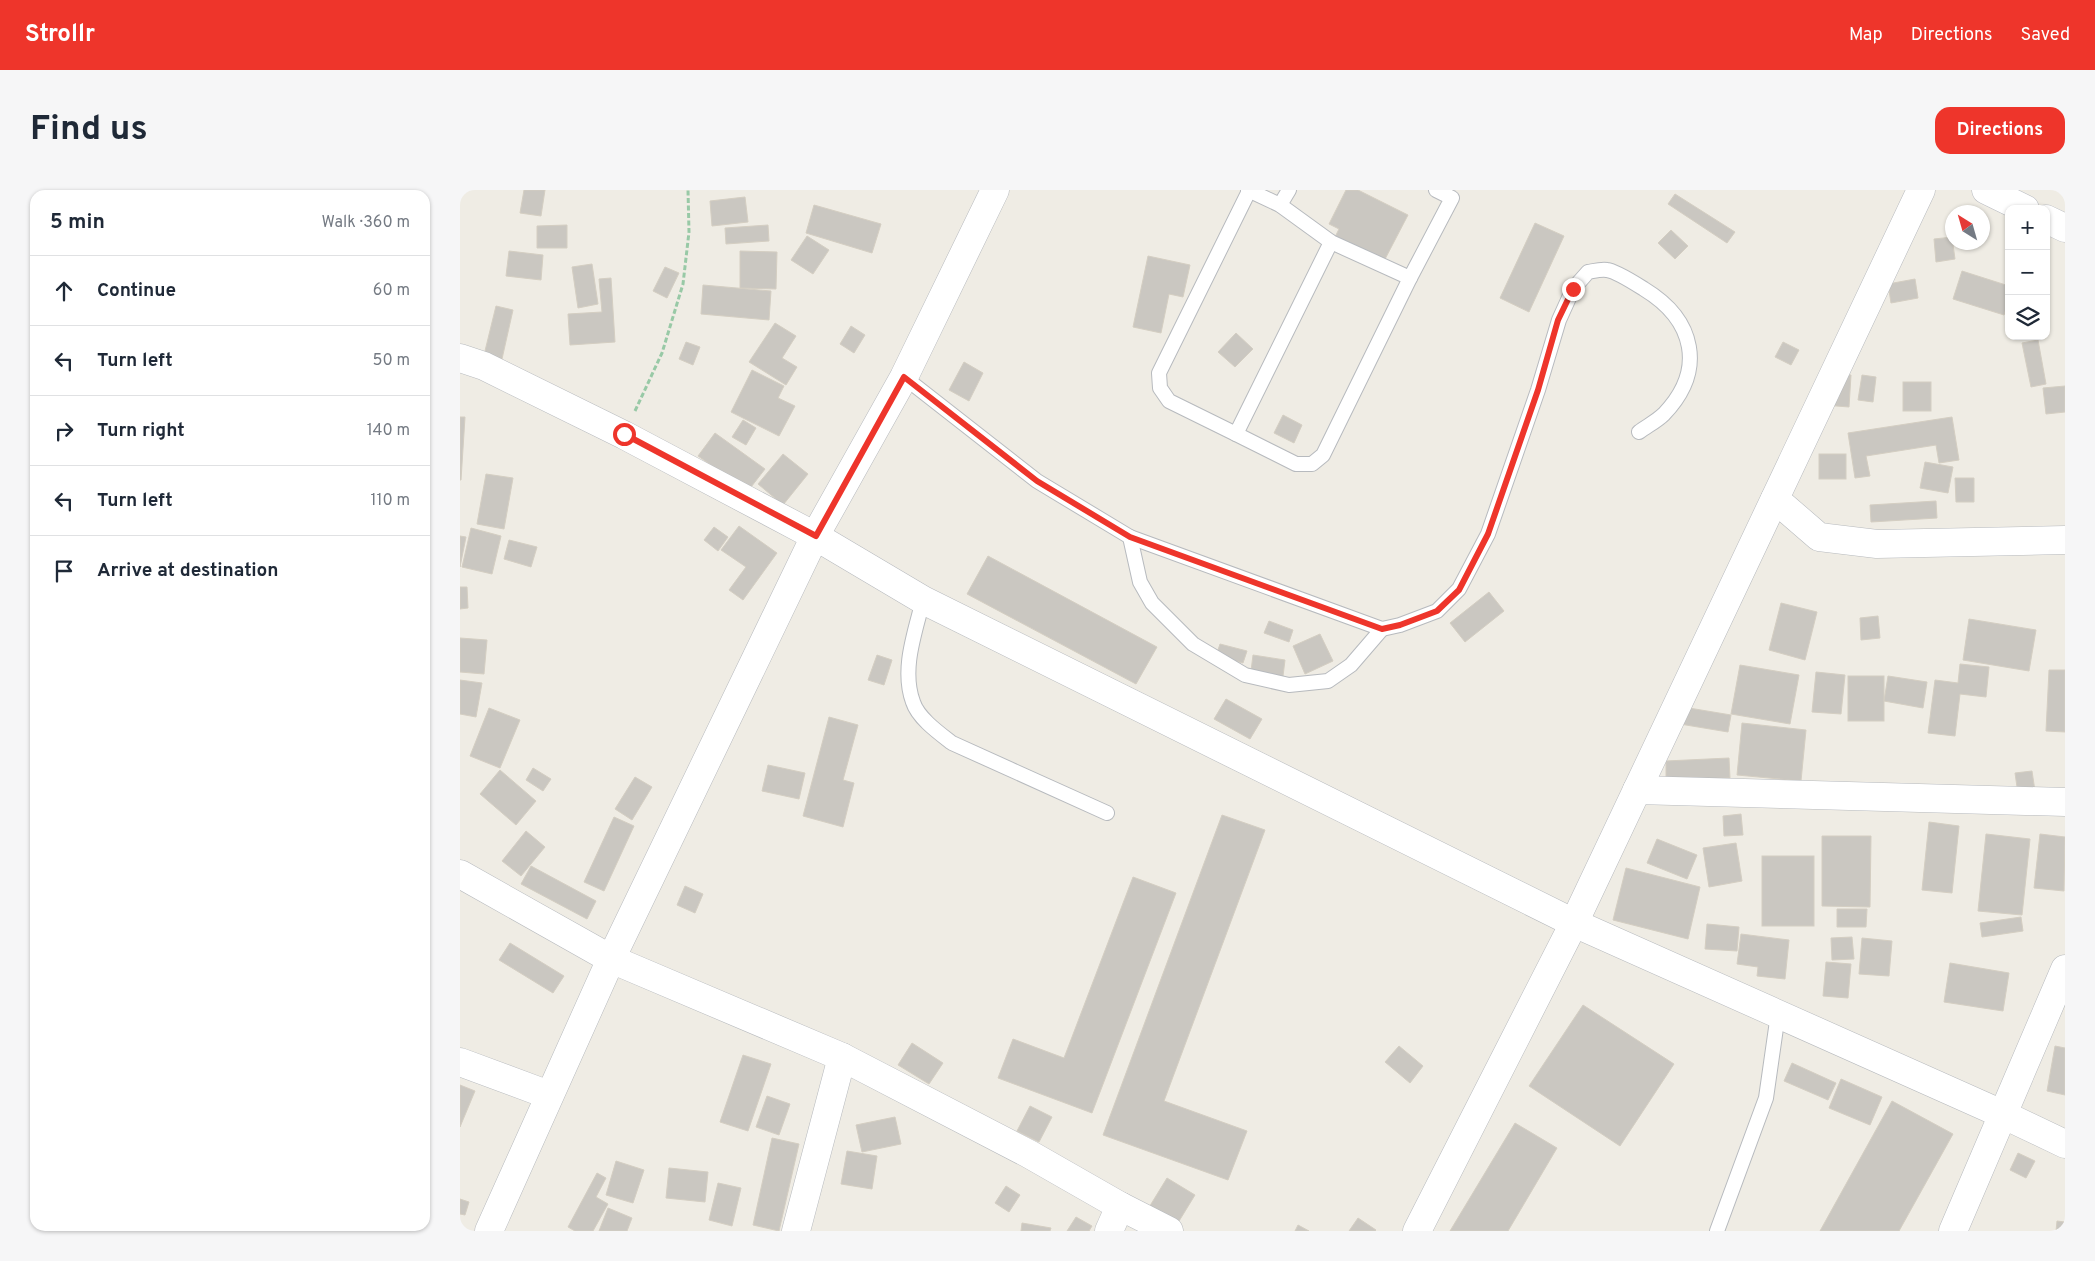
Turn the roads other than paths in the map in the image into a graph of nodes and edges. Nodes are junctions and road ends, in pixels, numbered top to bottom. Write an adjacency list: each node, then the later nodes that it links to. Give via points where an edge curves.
1 (995, 190): 14 (street)
2 (1249, 190): 7 (lane); 16 (lane, via 1159,373 1160,388 1169,401)
3 (1290, 190): 7 (lane)
4 (1436, 190): 12 (lane, via 1452,198)
5 (1921, 190): 17 (street)
6 (1986, 190): 8 (street)
7 (1280, 205): 11 (lane)
8 (2017, 205)
9 (2050, 221): 10 (street)
10 (2065, 228)
11 (1331, 242): 12 (lane); 16 (lane)
12 (1410, 278): 16 (lane, via 1323,455 1312,464 1296,464)
13 (460, 358): 18 (street, via 484,366 624,434)
14 (904, 377): 18 (street); 19 (lane, via 1037,481)
15 (1639, 432): 22 (lane, via 1662,416 1676,400 1689,370 1690,347 1681,323 1661,300 1608,270 1588,272 1573,289 1558,320 1538,390 1488,534 1459,590 1437,611)
16 (1236, 434)
17 (1775, 499): 20 (street, via 1819,536 1877,544); 23 (street)
18 (816, 536): 21 (street); 28 (street)
19 (1130, 537): 22 (lane); 22 (lane, via 1140,582 1152,603 1193,644 1245,675 1289,685 1328,681 1351,665)
20 (2065, 540)
21 (923, 600): 25 (lane, via 907,669 913,703 931,726 952,743); 27 (street)
22 (1382, 629)
23 (1637, 790): 24 (street); 27 (street)
24 (2065, 802)
25 (1108, 812)
26 (460, 874): 28 (street)
27 (1574, 923): 30 (street); 41 (street)
28 (611, 959): 31 (street); 33 (street)
29 (2065, 969): 34 (street)
30 (1778, 1014): 34 (street); 42 (lane, via 1766,1098)
31 (842, 1057): 36 (street, via 1029,1154); 38 (street)
32 (460, 1062): 33 (street)
33 (549, 1095): 37 (street)
34 (2002, 1114): 35 (street); 43 (street)
35 (2065, 1144)
36 (1120, 1206): 39 (street); 40 (street)
37 (489, 1231)
38 (796, 1231)
39 (1109, 1231)
40 (1168, 1231)
41 (1417, 1231)
42 (1717, 1231)
43 (1953, 1231)

